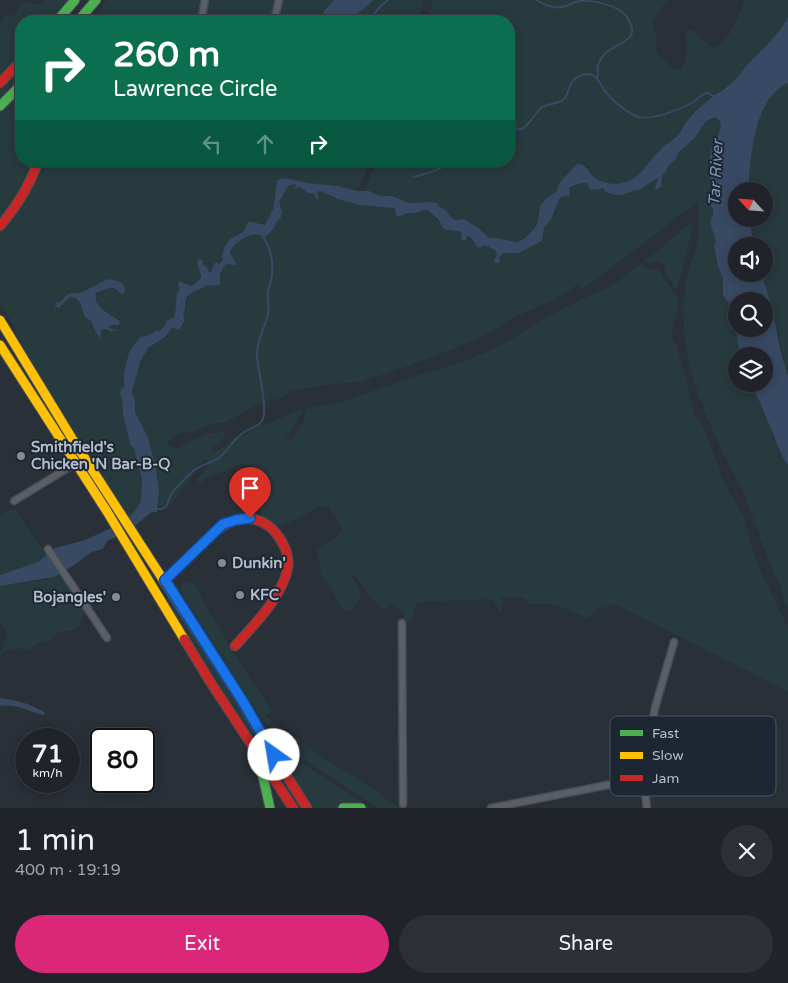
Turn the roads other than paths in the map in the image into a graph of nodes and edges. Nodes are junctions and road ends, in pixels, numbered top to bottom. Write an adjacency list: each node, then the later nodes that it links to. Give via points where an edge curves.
1 (75, 0): 6 (main road)
2 (96, 0): 7 (main road)
3 (102, 0): 8 (main road)
4 (205, 0): 9 (street)
5 (279, 0): 10 (street)
6 (62, 15)
7 (83, 15)
8 (92, 15)
9 (202, 15)
10 (275, 15)
11 (15, 67): 12 (main road)
12 (0, 83)
13 (15, 90): 14 (main road)
14 (0, 106)
15 (36, 167): 16 (main road, via 26,191)
16 (0, 226)
17 (0, 320): 19 (main road)
18 (0, 345): 20 (main road)
19 (44, 393): 20 (main road); 24 (main road)
20 (34, 399): 21 (main road)
21 (76, 463): 22 (street); 30 (main road)
22 (14, 501)
23 (48, 549): 26 (street)
24 (165, 580): 28 (main road, via 226,522 250,518 270,525 287,552 288,568 277,594); 35 (main road)
25 (402, 623): 32 (street)
26 (107, 638)
27 (674, 642): 29 (street)
28 (235, 646)
29 (653, 716)
30 (243, 731): 33 (main road, via 263,776); 34 (main road)
31 (610, 785): 38 (street)
32 (403, 804)
33 (270, 808)
34 (293, 808)
35 (308, 808)
36 (343, 808): 37 (main road)
37 (361, 808)
38 (491, 808)

